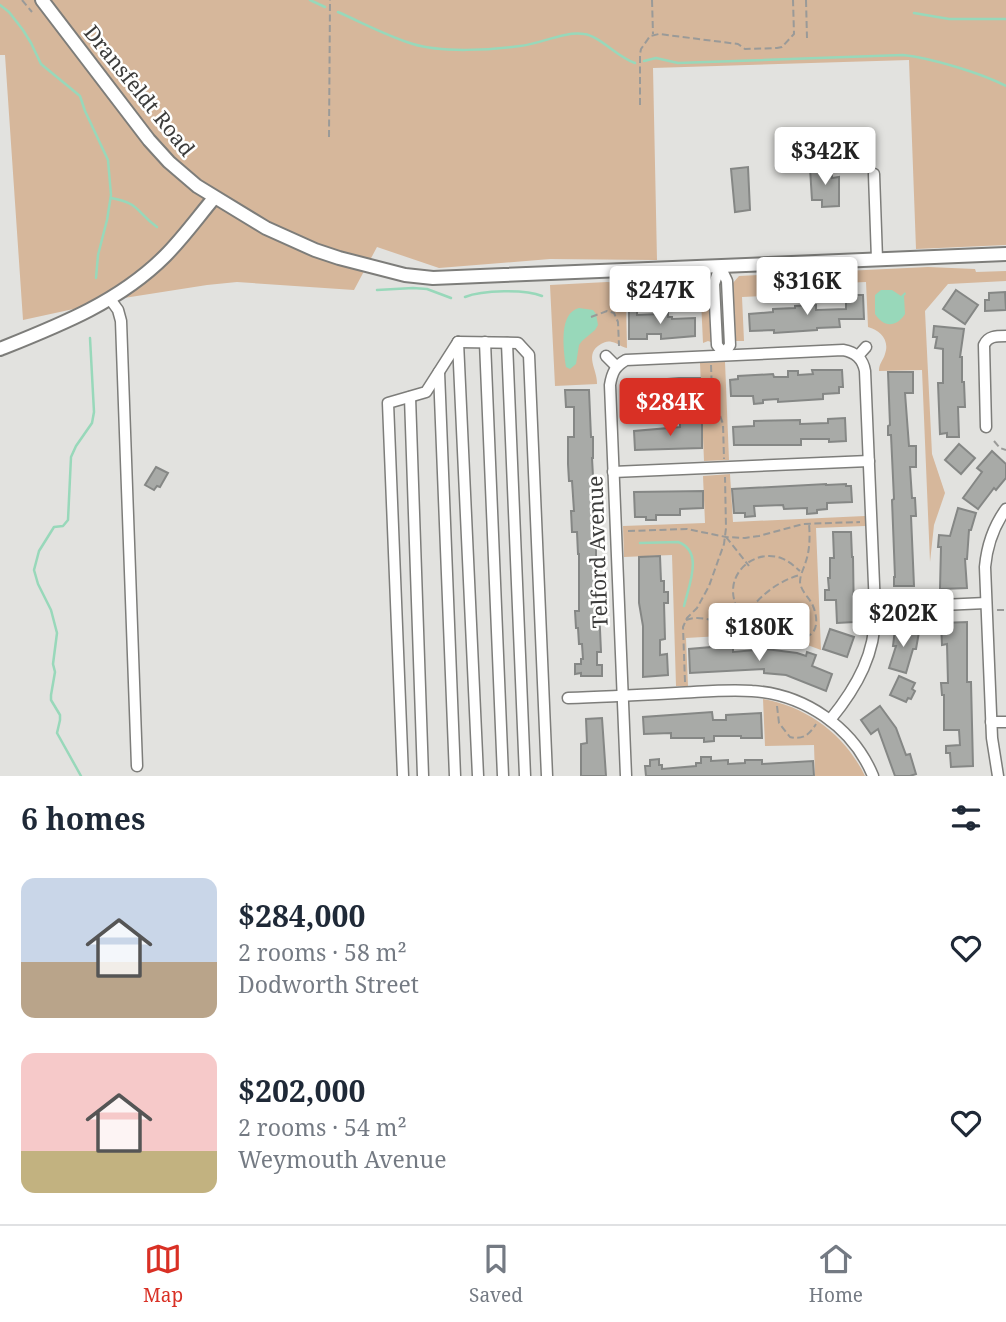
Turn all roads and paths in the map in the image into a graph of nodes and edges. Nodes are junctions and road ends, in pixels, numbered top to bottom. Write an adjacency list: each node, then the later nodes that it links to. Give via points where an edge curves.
1 (22, 0): 7 (path)
2 (42, 0): 15 (main road, Dransfeldt Road, via 155,147)
3 (330, 0): 13 (path)
4 (652, 0): 8 (path)
5 (793, 0): 11 (path, via 794,34 782,47)
6 (806, 0): 9 (path)
7 (32, 12)
8 (653, 35): 11 (path); 12 (path, via 640,54)
9 (807, 38)
10 (743, 42): 11 (path)
11 (743, 47)
12 (640, 105)
13 (329, 137)
14 (874, 174): 17 (street)
15 (214, 198): 18 (main road, Dransfeldt Road, via 302,245 413,276); 19 (main road, via 165,256)
16 (1006, 254): 17 (main road, Dransfeldt Road)
17 (877, 259): 18 (main road, Dransfeldt Road)
18 (720, 266): 28 (street, via 727,282 730,345)
19 (110, 299): 27 (main road); 62 (street, via 121,321)
20 (591, 317): 25 (path, via 614,313)
21 (1006, 336): 35 (street, via 988,339 984,345)
22 (457, 342): 23 (street); 33 (street); 66 (street)
23 (485, 342): 24 (street); 67 (street)
24 (507, 343): 68 (street); 69 (street, via 518,343 529,355)
25 (619, 346)
26 (866, 347): 30 (street)
27 (0, 349)
28 (724, 354): 30 (street, via 843,350); 32 (street, via 632,359)
29 (606, 356): 32 (street)
30 (858, 356): 39 (street, via 865,371)
31 (711, 362): 38 (path, via 712,393 723,424)
32 (616, 366): 40 (street, Telford Avenue, via 610,385)
33 (439, 372): 34 (street, via 426,392); 65 (street)
34 (410, 397): 63 (street, via 388,403); 64 (street)
35 (986, 428)
36 (994, 441): 37 (path)
37 (1006, 450)
38 (724, 460)
39 (869, 461): 40 (street); 50 (street)
40 (613, 472): 55 (street, Telford Avenue)
41 (725, 474): 46 (path)
42 (1006, 509): 49 (street, via 988,547)
43 (860, 522): 44 (path)
44 (809, 523): 46 (path, via 759,536); 48 (path, via 809,549)
45 (628, 531): 46 (path, via 687,529)
46 (726, 537): 47 (path); 53 (path, via 709,586)
47 (748, 565): 48 (path, via 759,557 775,556); 52 (path, via 740,570 733,590)
48 (801, 574): 52 (path, via 778,584); 52 (path, via 802,588 816,615 813,634 799,637 771,618)
49 (989, 607): 50 (street); 51 (path); 59 (street)
50 (876, 608): 58 (street, via 873,641 863,671)
51 (1006, 610)
52 (743, 619): 53 (path)
53 (685, 620): 54 (path)
54 (685, 682)
55 (623, 696): 56 (street); 58 (street, via 752,691 797,701); 70 (street, Telford Avenue)
56 (568, 698)
57 (777, 706): 61 (path, via 779,723 790,737 805,737)
58 (830, 720): 71 (street, via 850,738)
59 (991, 722): 60 (street); 72 (street)
60 (1006, 722)
61 (816, 724)
62 (136, 766)
63 (402, 776)
64 (423, 776)
65 (455, 776)
66 (478, 776)
67 (503, 776)
68 (525, 776)
69 (547, 776)
70 (626, 776)
71 (873, 776)
72 (999, 776)

